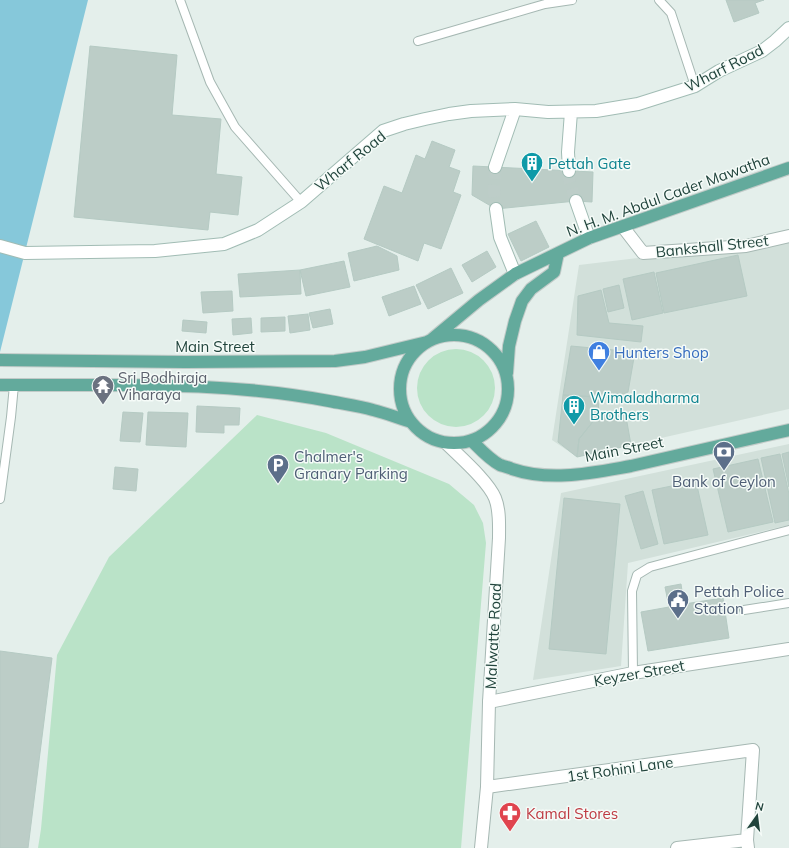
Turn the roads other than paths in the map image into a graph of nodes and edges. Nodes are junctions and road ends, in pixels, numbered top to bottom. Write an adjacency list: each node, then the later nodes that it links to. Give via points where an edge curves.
1 (180, 0): 13 (lane, via 210,82 235,126)
2 (572, 0): 5 (lane, via 545,4)
3 (659, 0): 6 (lane, via 671,13)
4 (789, 28): 6 (street, Wharf Road, via 762,51)
5 (418, 41)
6 (695, 86): 8 (street, Wharf Road, via 638,104)
7 (515, 109): 8 (street, Wharf Road); 9 (street); 13 (street, Wharf Road, via 449,114 404,124 383,132)
8 (571, 112): 11 (street)
9 (495, 167)
10 (789, 168): 15 (main road, N. H. M. Abdul Cader Mawatha)
11 (569, 171)
12 (576, 201): 17 (street)
13 (301, 202): 18 (street, Wharf Road, via 258,230 224,244 155,251 25,252)
14 (496, 209): 20 (street, via 500,237)
15 (623, 226): 16 (street, Bankshall Street, via 643,253 746,246); 17 (main road, N. H. M. Abdul Cader Mawatha)
16 (789, 236)
17 (589, 238): 19 (main road, N. H. M. Abdul Cader Mawatha)
18 (0, 246)
19 (558, 253): 20 (main road, N. H. M. Abdul Cader Mawatha); 23 (main road, N. H. M. Abdul Cader Mawatha, via 554,272 531,289 522,301 509,346)
20 (515, 274): 21 (main road, N. H. M. Abdul Cader Mawatha)
21 (429, 341): 22 (main road, Main Street, via 365,357 335,361); 23 (main road, via 447,335 463,335 478,340 491,349); 26 (main road, via 413,353 403,369 400,387 402,406)
22 (1, 360)
23 (507, 376): 28 (main road, via 508,396 502,415 489,431)
24 (0, 385): 25 (main road)
25 (14, 385): 26 (main road, via 188,386 262,391 373,410); 30 (lane)
26 (411, 422): 29 (main road, via 427,436)
27 (789, 430): 28 (main road, Main Street, via 631,466 564,476 521,472 500,465)
28 (472, 440): 29 (main road)
29 (446, 443): 36 (street, Malwatte Road, via 486,483 495,498 499,514)
30 (0, 499)
31 (789, 530): 35 (lane, via 650,567 637,575 632,591)
32 (789, 603): 33 (lane)
33 (744, 610)
34 (789, 649): 35 (street, Keyzer Street)
35 (633, 673): 36 (street, Keyzer Street)
36 (489, 702): 37 (street, Malwatte Road)
37 (487, 787): 38 (street, 1st Rohini Lane, via 753,750); 39 (street, Malwatte Road)
38 (747, 844): 40 (street)
39 (481, 848)
40 (677, 848)

